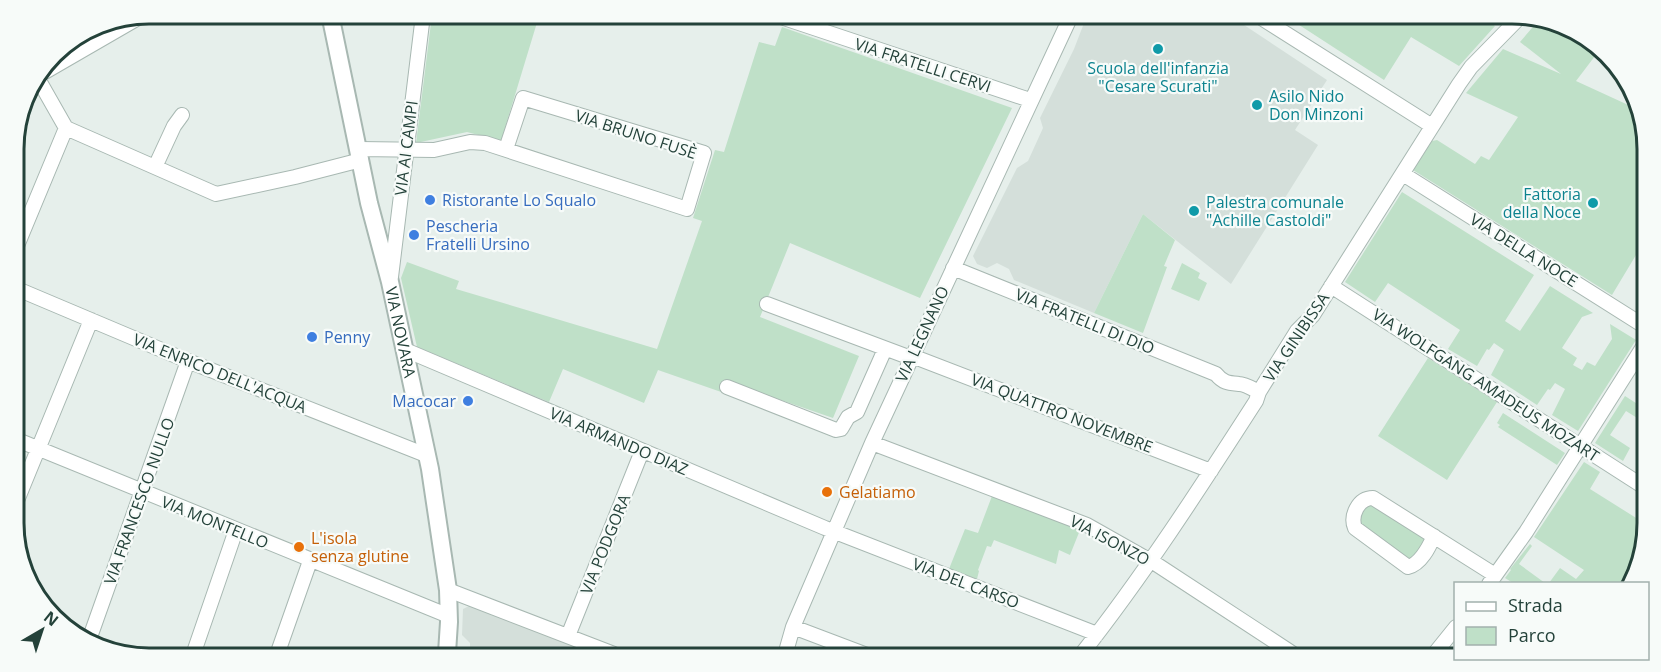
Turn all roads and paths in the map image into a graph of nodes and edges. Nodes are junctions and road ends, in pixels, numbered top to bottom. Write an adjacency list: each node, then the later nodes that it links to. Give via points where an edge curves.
1 (332, 24): 16 (street, VIA NOVARA)
2 (422, 24): 15 (street, VIA AI CAMPI)
3 (802, 24): 10 (street, VIA FRATELLI CERVI)
4 (1067, 24): 10 (street, VIA LEGNANO)
5 (1271, 24): 12 (street)
6 (1513, 24): 12 (street, VIA GINIBISSA, via 1471,67)
7 (125, 26): 8 (street)
8 (57, 65)
9 (42, 85): 13 (street)
10 (1030, 100): 20 (street, VIA LEGNANO)
11 (182, 115): 17 (street)
12 (1432, 126): 18 (street, VIA GINIBISSA)
13 (66, 128): 17 (street, VIA BRUNO FUSÈ); 19 (street)
14 (506, 149): 14 (street, VIA BRUNO FUSÈ, via 687,209 704,153 523,98); 15 (street, VIA BRUNO FUSÈ, via 470,142)
15 (405, 151): 16 (street, VIA BRUNO FUSÈ); 21 (street, VIA AI CAMPI)
16 (360, 154): 17 (street, VIA BRUNO FUSÈ, via 295,177 216,194); 21 (street, VIA NOVARA)
17 (155, 167)
18 (1403, 174): 22 (street, VIA GINIBISSA); 26 (street, VIA DELLA NOCE)
19 (24, 229)
20 (953, 267): 30 (street, VIA LEGNANO); 33 (street, VIA FRATELLI DI DIO, via 1216,374 1232,385)
21 (390, 282): 27 (street, VIA NOVARA)
22 (1331, 286): 33 (street, VIA GINIBISSA); 36 (street, VIA WOLFGANG AMADEUS MOZART)
23 (24, 292): 25 (street, VIA ENRICO DELL'ACQUA)
24 (767, 304): 28 (street, VIA QUATTRO NOVEMBRE)
25 (91, 320): 31 (street, VIA ENRICO DELL'ACQUA); 37 (street)
26 (1637, 322)
27 (404, 349): 38 (street, VIA ARMANDO DIAZ); 39 (street, VIA NOVARA)
28 (885, 349): 30 (street, VIA QUATTRO NOVEMBRE); 32 (street, via 857,412 848,417 841,429)
29 (1637, 356): 36 (street)
30 (912, 357): 35 (street, VIA LEGNANO); 40 (street, VIA QUATTRO NOVEMBRE)
31 (188, 361): 39 (street, VIA ENRICO DELL'ACQUA); 43 (street, VIA FRANCESCO NULLO)
32 (727, 387)
33 (1259, 392): 40 (street, VIA GINIBISSA)
34 (24, 443): 37 (street, VIA MONTELLO)
35 (872, 443): 45 (street, VIA LEGNANO); 48 (street, VIA ISONZO, via 1087,525)
36 (1580, 446): 41 (street, VIA WOLFGANG AMADEUS MOZART); 49 (street)
37 (38, 448): 42 (street); 43 (street, VIA MONTELLO)
38 (642, 451): 45 (street, VIA ARMANDO DIAZ); 56 (street, VIA PODGORA)
39 (426, 456): 50 (street, VIA NOVARA)
40 (1211, 471): 48 (street, VIA GINIBISSA)
41 (1637, 482)
42 (24, 483)
43 (142, 492): 44 (street, VIA MONTELLO); 54 (street, VIA FRANCESCO NULLO)
44 (236, 530): 47 (street, VIA MONTELLO); 57 (street)
45 (834, 531): 52 (street, VIA LEGNANO); 55 (street, VIA DEL CARSO)
46 (1434, 536): 46 (street, via 1373,498 1363,501 1352,518 1355,528 1408,567 1418,562); 49 (street)
47 (310, 561): 51 (street, VIA MONTELLO); 58 (street)
48 (1151, 561): 55 (street, VIA GINIBISSA); 64 (street, VIA ISONZO)
49 (1493, 581)
50 (448, 590): 51 (street, VIA NOVARA); 56 (street)
51 (449, 616): 59 (street, VIA NOVARA)
52 (793, 627): 61 (street, VIA LEGNANO); 62 (street)
53 (1454, 628): 65 (street)
54 (91, 634)
55 (1097, 634): 63 (street, VIA GINIBISSA)
56 (568, 636): 60 (street)
57 (195, 648)
58 (279, 648)
59 (447, 648)
60 (599, 648)
61 (787, 648)
62 (848, 648)
63 (1086, 648)
64 (1284, 648)
65 (1439, 648)

